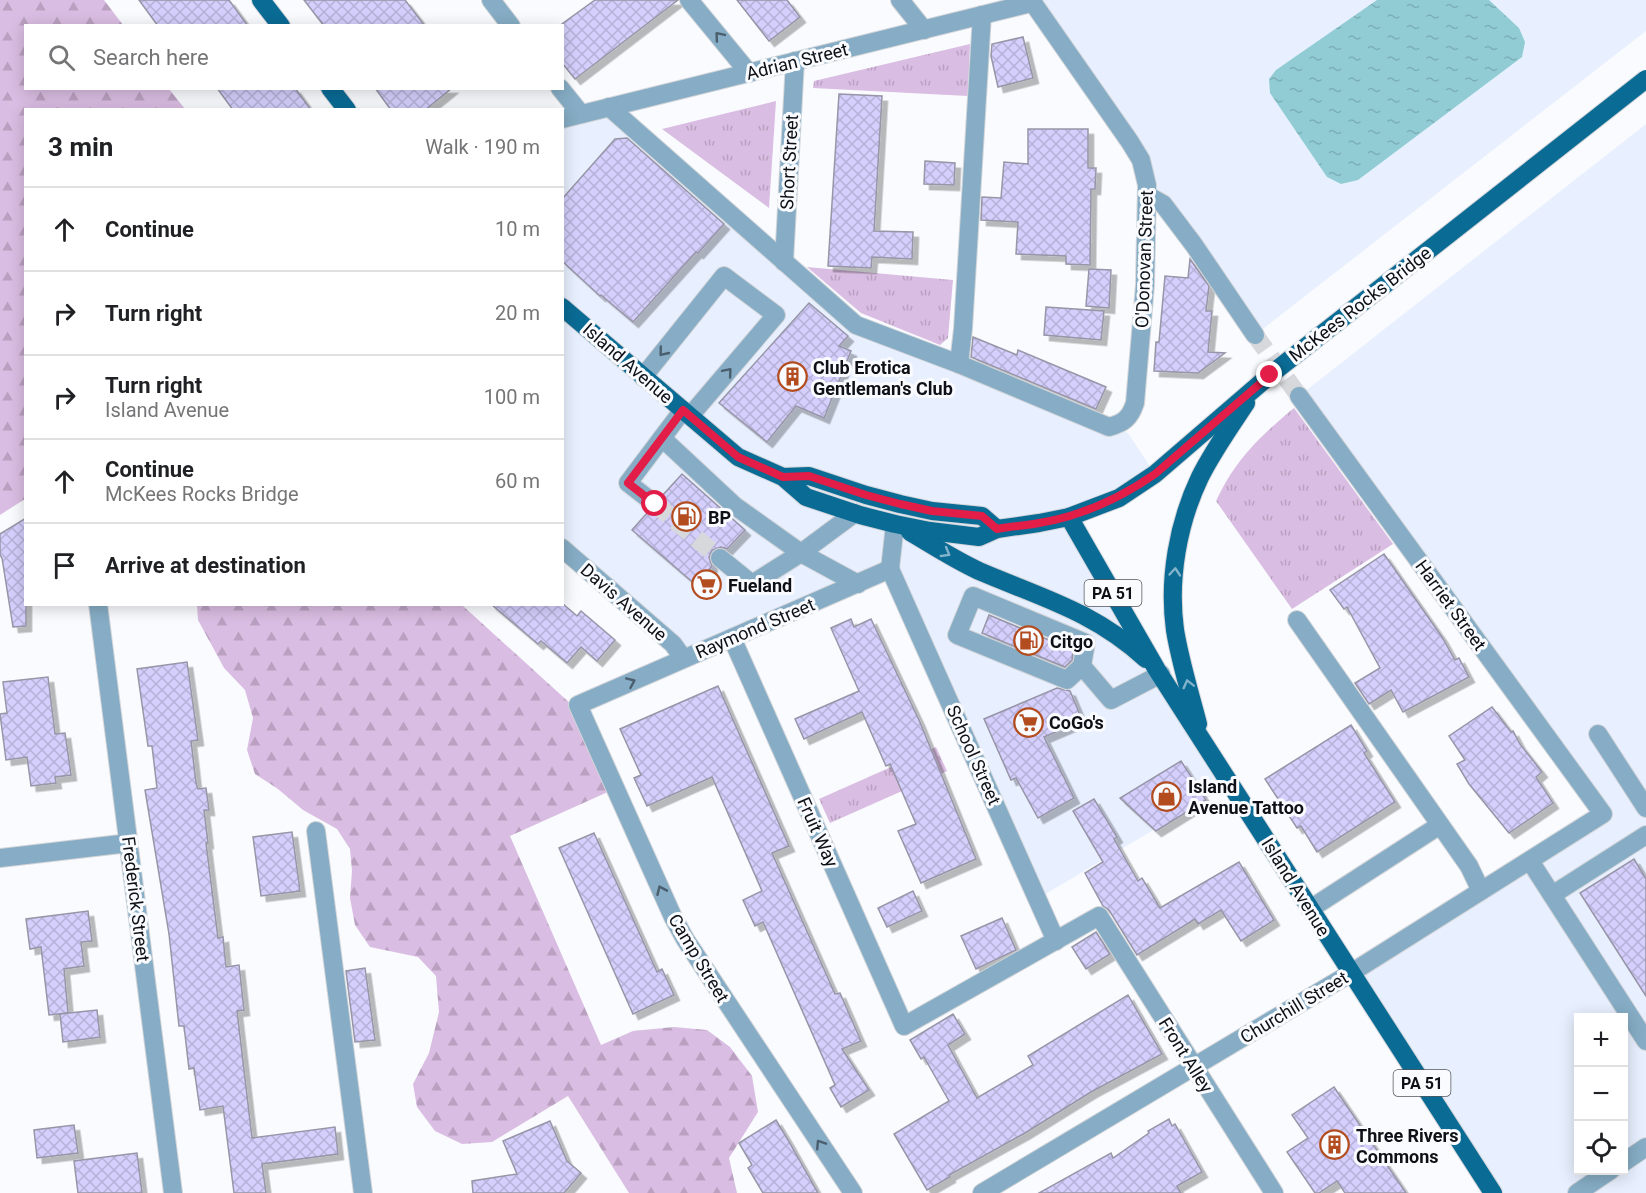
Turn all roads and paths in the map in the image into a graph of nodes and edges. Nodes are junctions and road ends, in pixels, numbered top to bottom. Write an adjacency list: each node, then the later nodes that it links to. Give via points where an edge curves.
1 (261, 0): 7 (main road)
2 (491, 0): 8 (street)
3 (689, 0): 11 (street, one-way to 3)
4 (900, 0): 9 (street)
5 (1031, 1): 6 (street, Adrian Street); 19 (street, O'Donovan Street, via 1141,160)
6 (982, 15): 9 (street, Adrian Street); 23 (street)
7 (279, 24)
8 (509, 24)
9 (924, 30): 10 (street, Adrian Street)
10 (795, 61): 11 (street, Adrian Street); 20 (street, Short Street)
11 (749, 73): 15 (street, Adrian Street)
12 (1646, 79): 25 (main road, McKees Rocks Bridge, bridge)
13 (332, 90): 16 (main road)
14 (562, 90): 17 (street)
15 (609, 107): 17 (street, Adrian Street); 20 (street)
16 (345, 108)
17 (581, 114): 18 (street, Adrian Street)
18 (564, 118)
19 (1147, 195): 22 (street, via 1163,204); 23 (street, O'Donovan Street, via 1145,285 1132,415 1109,427)
20 (784, 262): 23 (street, via 856,325)
21 (564, 309): 24 (main road, Island Avenue)
22 (1255, 336)
23 (959, 364)
24 (644, 376): 27 (main road, Island Avenue); 27 (street, one-way to 24, via 776,315 724,276)
25 (1264, 380): 32 (main road, McKees Rocks Bridge, via 1137,487); 52 (main road, one-way to 25, via 1175,631 1177,552 1200,477)
26 (1299, 396): 54 (street, Harriet Street)
27 (686, 413): 28 (street); 29 (main road, Island Avenue, via 738,457)
28 (662, 438): 30 (street, via 628,483); 36 (street, via 735,506)
29 (783, 477): 31 (main road, Island Avenue, via 806,497); 34 (main road, Island Avenue, via 809,476 900,504 982,516)
30 (655, 504)
31 (855, 513): 33 (main road, Island Avenue); 36 (street)
32 (1069, 516): 34 (main road, Island Avenue); 49 (main road, Island Avenue / PA 51)
33 (895, 524): 34 (main road, Island Avenue, via 979,537); 38 (street); 39 (main road, one-way to 39)
34 (997, 529)
35 (564, 550): 47 (street, Davis Avenue, via 673,644)
36 (801, 553): 37 (street, via 752,584); 40 (street)
37 (720, 558)
38 (891, 569): 40 (street, Raymond Street); 46 (street, School Street)
39 (976, 570): 41 (street); 49 (main road, via 1092,619 1128,643)
40 (858, 584): 45 (street, Raymond Street)
41 (973, 596): 44 (street); 48 (street, via 1086,643)
42 (98, 606): 58 (street, Frederick Street)
43 (1297, 620): 55 (street)
44 (957, 635): 46 (street); 48 (street, via 1067,680)
45 (732, 638): 47 (street, Raymond Street); 64 (street, Fruit Way, via 904,1026)
46 (927, 649): 64 (street, School Street)
47 (683, 658): 50 (street, Raymond Street, one-way to 47)
48 (1082, 666): 49 (street, via 1111,700)
49 (1159, 672): 52 (main road, Island Avenue / PA 51)
50 (578, 705): 73 (street, Camp Street, one-way to 50, via 677,924)
51 (1598, 734): 53 (street)
52 (1201, 738): 63 (main road, Island Avenue / PA 51)
53 (1646, 808)
54 (1603, 814): 60 (street, Churchill Street)
55 (1440, 825): 61 (street); 63 (street)
56 (316, 831): 72 (street)
57 (1646, 835): 62 (street)
58 (129, 843): 59 (street); 71 (street, Frederick Street)
59 (0, 858)
60 (1530, 861): 61 (street, Churchill Street); 62 (street)
61 (1481, 891): 65 (street, Churchill Street)
62 (1552, 895): 66 (street)
63 (1310, 909): 65 (main road, Island Avenue / PA 51)
64 (1056, 941): 67 (street, Front Alley, via 1099,916)
65 (1351, 973): 67 (street, Churchill Street); 76 (main road, Island Avenue / PA 51)
66 (1646, 1041)
67 (1194, 1066): 74 (street, Churchill Street); 75 (street, Front Alley)
68 (1646, 1147): 69 (street)
69 (1628, 1159)
70 (1604, 1175): 77 (street)
71 (173, 1193)
72 (363, 1193)
73 (853, 1193)
74 (981, 1193)
75 (1274, 1193)
76 (1493, 1193)
77 (1577, 1193)

